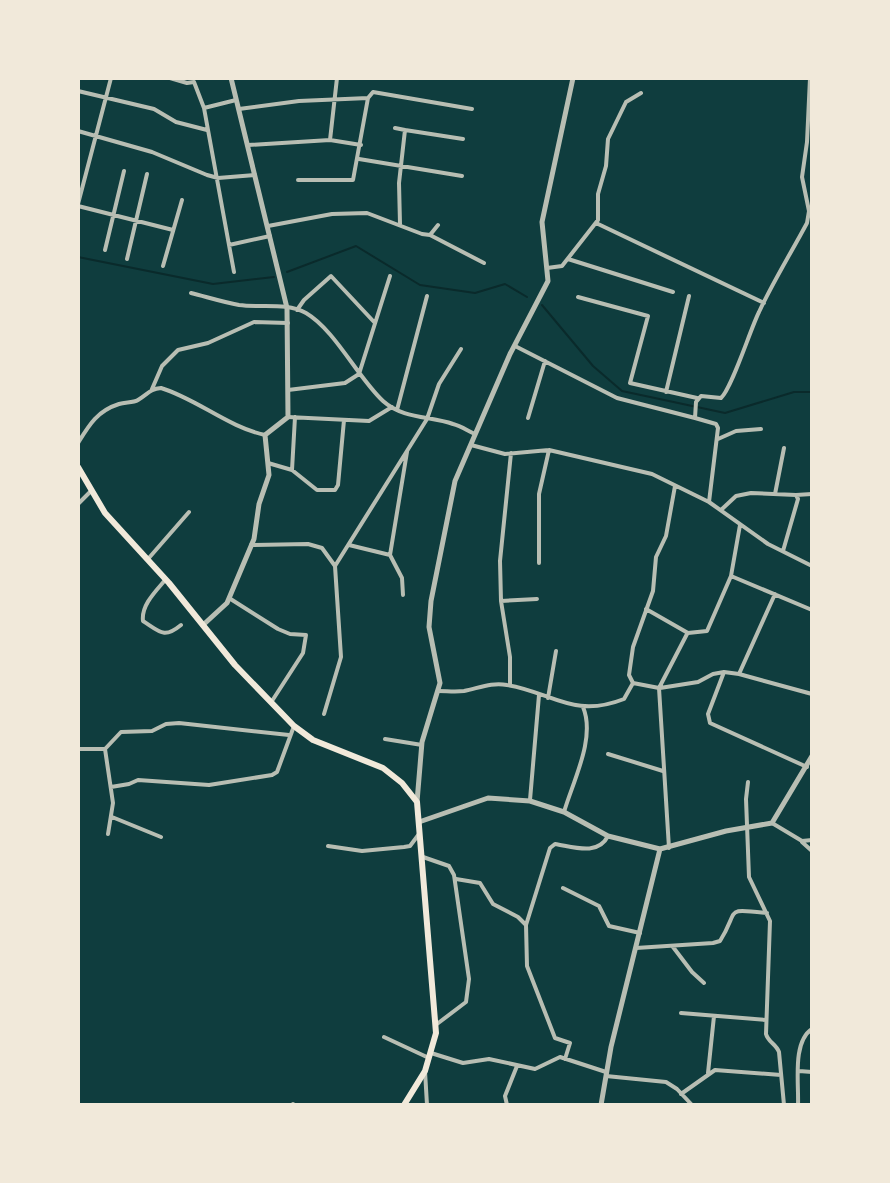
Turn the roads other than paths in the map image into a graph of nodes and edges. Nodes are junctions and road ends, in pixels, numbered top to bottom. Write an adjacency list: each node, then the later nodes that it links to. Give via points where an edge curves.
1 (111, 78): 11 (street)
2 (170, 78): 7 (street)
3 (231, 78): 13 (street)
4 (337, 78): 14 (street)
5 (573, 78): 55 (street, via 542,222)
6 (810, 78): 9 (street)
7 (194, 80): 15 (street)
8 (78, 91): 11 (street)
9 (811, 92): 21 (street)
10 (641, 93): 42 (street, via 626,102 608,139)
11 (106, 98): 19 (street, via 154,109); 23 (street)
12 (368, 98): 14 (street); 17 (street, via 373,92); 27 (street)
13 (237, 100): 15 (street); 16 (street)
14 (333, 100): 16 (street); 25 (street)
15 (204, 108): 19 (street)
16 (239, 109): 26 (street)
17 (472, 109)
18 (395, 128): 20 (street)
19 (207, 130): 36 (street)
20 (405, 130): 24 (street); 29 (street)
21 (810, 130): 30 (street)
22 (78, 131): 23 (street)
23 (97, 136): 36 (street); 39 (street)
24 (463, 139)
25 (330, 140): 26 (street); 27 (street)
26 (248, 145): 34 (street)
27 (361, 145): 28 (street)
28 (359, 159): 29 (street); 37 (street, via 353,180)
29 (401, 167): 35 (street); 43 (street)
30 (803, 168): 31 (street); 63 (street, via 807,223)
31 (812, 169)
32 (124, 171): 40 (street)
33 (147, 174): 41 (street)
34 (255, 175): 36 (street); 45 (street)
35 (462, 176)
36 (218, 178): 49 (street)
37 (298, 180)
38 (182, 200): 46 (street)
39 (78, 205): 40 (street)
40 (114, 215): 41 (street); 50 (street)
41 (136, 220): 46 (street); 51 (street)
42 (596, 223): 52 (street); 63 (street)
43 (400, 224): 45 (street, via 367,213); 47 (street)
44 (438, 225): 47 (street)
45 (268, 226): 48 (street)
46 (173, 230): 54 (street)
47 (430, 235): 53 (street)
48 (270, 236): 49 (street); 64 (street)
49 (229, 245): 56 (street)
50 (105, 250)
51 (127, 259)
52 (568, 259): 55 (street); 58 (street)
53 (484, 263)
54 (163, 266)
55 (547, 268): 68 (street, via 548,281)
56 (234, 272)
57 (390, 276): 67 (street)
58 (673, 292)
59 (191, 293): 64 (street, via 239,305)
60 (427, 296): 76 (street)
61 (689, 296): 74 (street)
62 (578, 297): 74 (street, via 648,316 630,383)
63 (764, 303): 75 (street, via 724,396)
64 (287, 308): 65 (street); 66 (street)
65 (297, 310): 67 (street, via 331,276); 71 (street, via 309,315 342,349)
66 (288, 323): 72 (street, via 254,322 178,350 162,366); 73 (street)
67 (375, 323): 71 (street)
68 (515, 346): 70 (street); 83 (street)
69 (461, 349): 80 (street, via 439,384)
70 (545, 361): 78 (street); 79 (street, via 617,398)
71 (359, 374): 73 (street, via 345,383); 76 (street)
72 (152, 389): 84 (street, via 173,392); 86 (street, via 137,401 94,418)
73 (288, 390): 77 (street)
74 (666, 392): 75 (street)
75 (696, 400): 79 (street)
76 (394, 409): 80 (street); 81 (street, via 369,421)
77 (292, 417): 81 (street); 84 (street); 94 (street)
78 (528, 418)
79 (695, 418): 85 (street, via 716,424)
80 (427, 419): 83 (street); 89 (street)
81 (344, 420): 94 (street, via 335,490 317,490)
82 (761, 429): 85 (street)
83 (475, 434): 87 (street)
84 (265, 435): 92 (street)
85 (718, 439): 100 (street)
86 (78, 443)
87 (471, 445): 91 (street); 131 (street, via 455,481 431,601 429,627)
88 (784, 448): 97 (street)
89 (407, 450): 106 (street); 108 (street)
90 (549, 450): 91 (street); 95 (street, via 652,474); 110 (street, via 539,494)
91 (511, 453): 119 (street)
92 (268, 463): 94 (street); 105 (street)
93 (78, 467): 96 (main road)
94 (292, 470)
95 (675, 486): 100 (street); 120 (street)
96 (91, 491): 101 (street); 109 (main road)
97 (775, 494): 99 (street); 102 (street, via 736,496)
98 (812, 494): 99 (street)
99 (796, 495): 107 (street)
100 (709, 502): 102 (street)
101 (78, 504)
102 (721, 510): 104 (street)
103 (189, 512): 109 (street)
104 (740, 525): 107 (street); 113 (street)
105 (251, 545): 111 (street, via 308,544 322,548); 117 (street)
106 (349, 545): 108 (street); 111 (street)
107 (783, 551): 112 (street)
108 (390, 555): 116 (street, via 402,578)
109 (147, 559): 114 (main road)
110 (539, 563)
111 (335, 566): 137 (street, via 341,657)
112 (812, 566)
113 (731, 576): 115 (street); 124 (street, via 710,627)
114 (166, 579): 122 (street, via 143,621 164,634); 123 (main road)
115 (775, 594): 121 (street); 127 (street)
116 (403, 595)
117 (229, 598): 123 (street); 135 (street, via 278,629 308,638)
118 (537, 599): 119 (street)
119 (501, 601): 129 (street)
120 (646, 609): 124 (street); 128 (street, via 633,647)
121 (812, 610)
122 (181, 625)
123 (203, 625): 135 (main road)
124 (688, 633): 130 (street)
125 (556, 651): 134 (street)
126 (724, 672): 127 (street); 130 (street); 146 (street, via 708,714 710,723)
127 (739, 674): 132 (street)
128 (633, 683): 130 (street); 136 (street, via 624,699)
129 (510, 685): 131 (street); 133 (street)
130 (659, 688): 147 (street)
131 (438, 691): 141 (street)
132 (812, 694)
133 (539, 695): 134 (street); 150 (street)
134 (548, 698): 136 (street)
135 (272, 701): 138 (main road)
136 (583, 706): 152 (street, via 589,721)
137 (324, 714)
138 (294, 726): 139 (street); 151 (main road, via 313,740 383,768)
139 (289, 735): 143 (street, via 179,723 121,732); 149 (street, via 272,775 209,785 138,780)
140 (385, 739): 141 (street)
141 (422, 745): 151 (street)
142 (78, 749): 143 (street)
143 (105, 749): 149 (street)
144 (608, 754): 147 (street)
145 (812, 756): 146 (street)
146 (807, 767): 155 (street)
147 (664, 772): 164 (street)
148 (748, 782): 156 (street)
149 (111, 787): 153 (street)
150 (530, 801): 152 (street); 154 (street, via 488,798)
151 (417, 802): 154 (main road)
152 (564, 812): 159 (street)
153 (112, 817): 157 (street); 160 (street)
154 (419, 822): 158 (main road)
155 (772, 823): 156 (street); 161 (street)
156 (748, 827): 164 (street); 170 (street, via 749,877)
157 (108, 834)
158 (419, 834): 163 (street, via 404,847 362,851); 167 (main road)
159 (608, 836): 165 (street); 171 (street, via 595,849 555,844 550,848)
160 (161, 837)
161 (801, 840): 162 (street); 166 (street)
162 (812, 840)
163 (328, 846)
164 (669, 848): 165 (street)
165 (660, 849): 172 (street)
166 (812, 851)
167 (421, 857): 168 (street, via 449,866); 179 (main road)
168 (455, 879): 171 (street, via 480,883 493,904); 179 (street, via 469,993 466,1002)
169 (563, 888): 172 (street, via 599,906 609,926)
170 (768, 913): 173 (street, via 740,910 729,919 720,941); 178 (street)
171 (526, 925): 183 (street, via 527,966 555,1038 570,1043)
172 (640, 933): 174 (street)
173 (673, 947): 174 (street); 175 (street)
174 (636, 948): 189 (street)
175 (704, 983)
176 (681, 1013): 177 (street)
177 (714, 1016): 178 (street); 188 (street)
178 (766, 1020): 190 (street, via 768,1040 779,1052)
179 (437, 1024): 182 (main road)
180 (812, 1029): 186 (street, via 800,1044)
181 (384, 1037): 182 (street)
182 (430, 1056): 184 (street); 185 (main road)
183 (565, 1059): 184 (street, via 556,1057 540,1069); 189 (street)
184 (517, 1065): 195 (street, via 505,1096)
185 (425, 1071): 193 (main road); 194 (street)
186 (799, 1071): 187 (street); 192 (street)
187 (812, 1072)
188 (708, 1073): 190 (street); 191 (street)
189 (606, 1074): 191 (street, via 666,1082); 196 (street)
190 (781, 1075): 198 (street)
191 (681, 1094): 197 (street)
192 (798, 1103): 199 (street)
193 (404, 1105)
194 (427, 1105)
195 (507, 1105)
196 (601, 1105)
197 (691, 1105)
198 (784, 1105)
199 (792, 1105)

